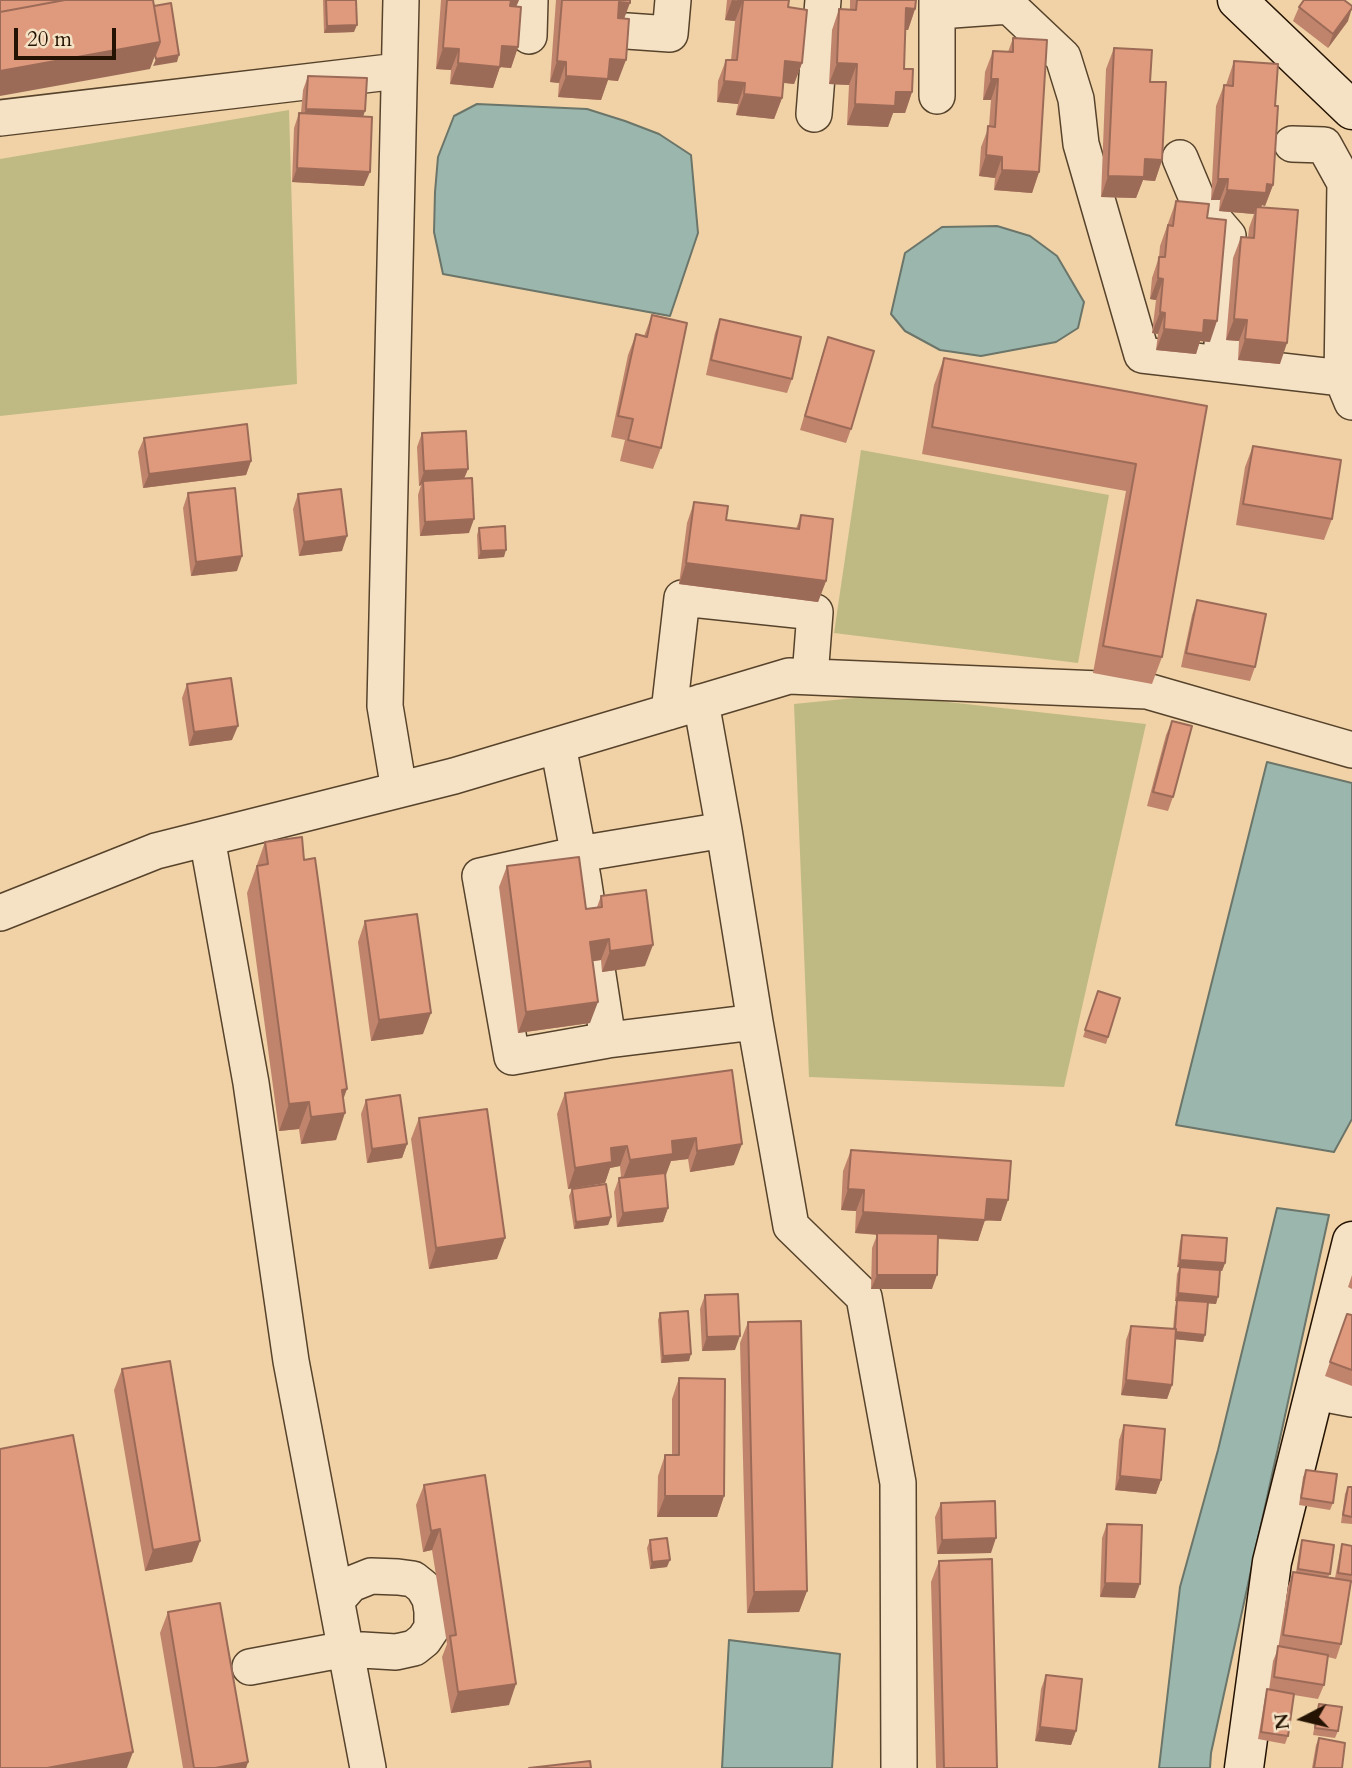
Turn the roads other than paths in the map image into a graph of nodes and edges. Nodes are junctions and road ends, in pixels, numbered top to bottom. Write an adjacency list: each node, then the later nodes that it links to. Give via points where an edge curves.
1 (401, 0): 10 (street)
2 (530, 0): 9 (street)
3 (673, 0): 8 (street, via 670,34)
4 (823, 0): 13 (street)
5 (937, 0): 11 (street)
6 (945, 0): 17 (street, via 953,10 1009,6 1063,57 1076,99 1081,144 1142,355)
7 (1237, 0): 12 (street)
8 (627, 31)
9 (529, 36)
10 (398, 71): 14 (street); 24 (street, via 385,706)
11 (937, 96)
12 (1352, 110)
13 (814, 114)
14 (0, 118)
15 (1292, 144): 18 (street, via 1324,145 1345,183)
16 (1180, 158): 17 (street, via 1198,201 1228,236)
17 (1221, 364): 18 (street)
18 (1347, 390)
19 (810, 677): 20 (street, via 789,676); 21 (street, via 815,612 682,598); 23 (street, via 1147,691)
20 (701, 702): 21 (street); 25 (street)
21 (668, 712): 22 (street)
22 (558, 745): 24 (street); 27 (street)
23 (1352, 750)
24 (399, 790): 26 (street)
25 (724, 830): 27 (street); 29 (street)
26 (207, 838): 28 (street, via 156,851); 34 (street, via 251,1083 291,1361)
27 (579, 854): 30 (street); 30 (street, via 480,876 512,1057)
28 (0, 913)
29 (755, 1022): 30 (street); 38 (street, via 791,1226 864,1297 898,1483)
30 (608, 1040)
31 (1352, 1241): 32 (street)
32 (1315, 1392): 33 (street); 39 (street, via 1272,1562)
33 (1352, 1399)
34 (337, 1600): 35 (street); 35 (street, via 351,1584 371,1576 413,1579 430,1599 432,1628 414,1648)
35 (346, 1649): 36 (street); 37 (street)
36 (250, 1667)
37 (369, 1768)
38 (899, 1768)
39 (1244, 1768)

